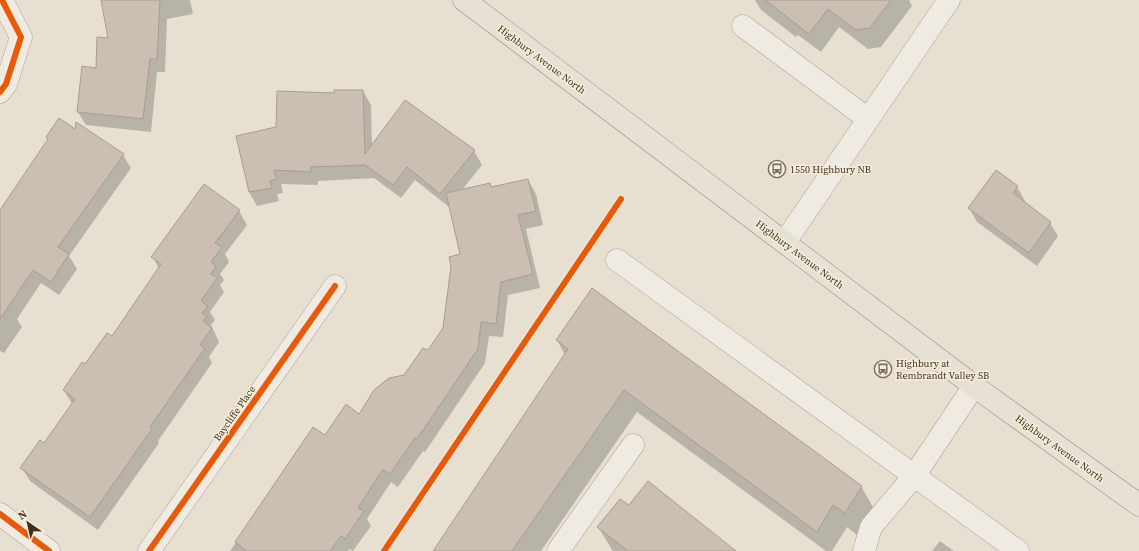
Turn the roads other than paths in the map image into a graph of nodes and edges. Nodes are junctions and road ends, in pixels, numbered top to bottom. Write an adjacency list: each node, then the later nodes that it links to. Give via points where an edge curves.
1 (2, 0): 5 (street, via 21,37 6,84)
2 (464, 0): 7 (main road, Highbury Avenue North)
3 (949, 0): 6 (street)
4 (743, 26): 6 (street)
5 (0, 92)
6 (868, 119): 7 (street)
7 (785, 242): 10 (main road, Highbury Avenue North)
8 (617, 260): 12 (street)
9 (335, 286): 17 (street, Baycliffe Place)
10 (974, 386): 12 (street); 13 (main road, Highbury Avenue North)
11 (633, 444): 15 (street)
12 (914, 476): 18 (street, via 871,527); 19 (street)
13 (1139, 504)
14 (0, 514): 16 (street)
15 (565, 548)
16 (49, 551)
17 (149, 551)
18 (864, 551)
19 (1018, 551)

